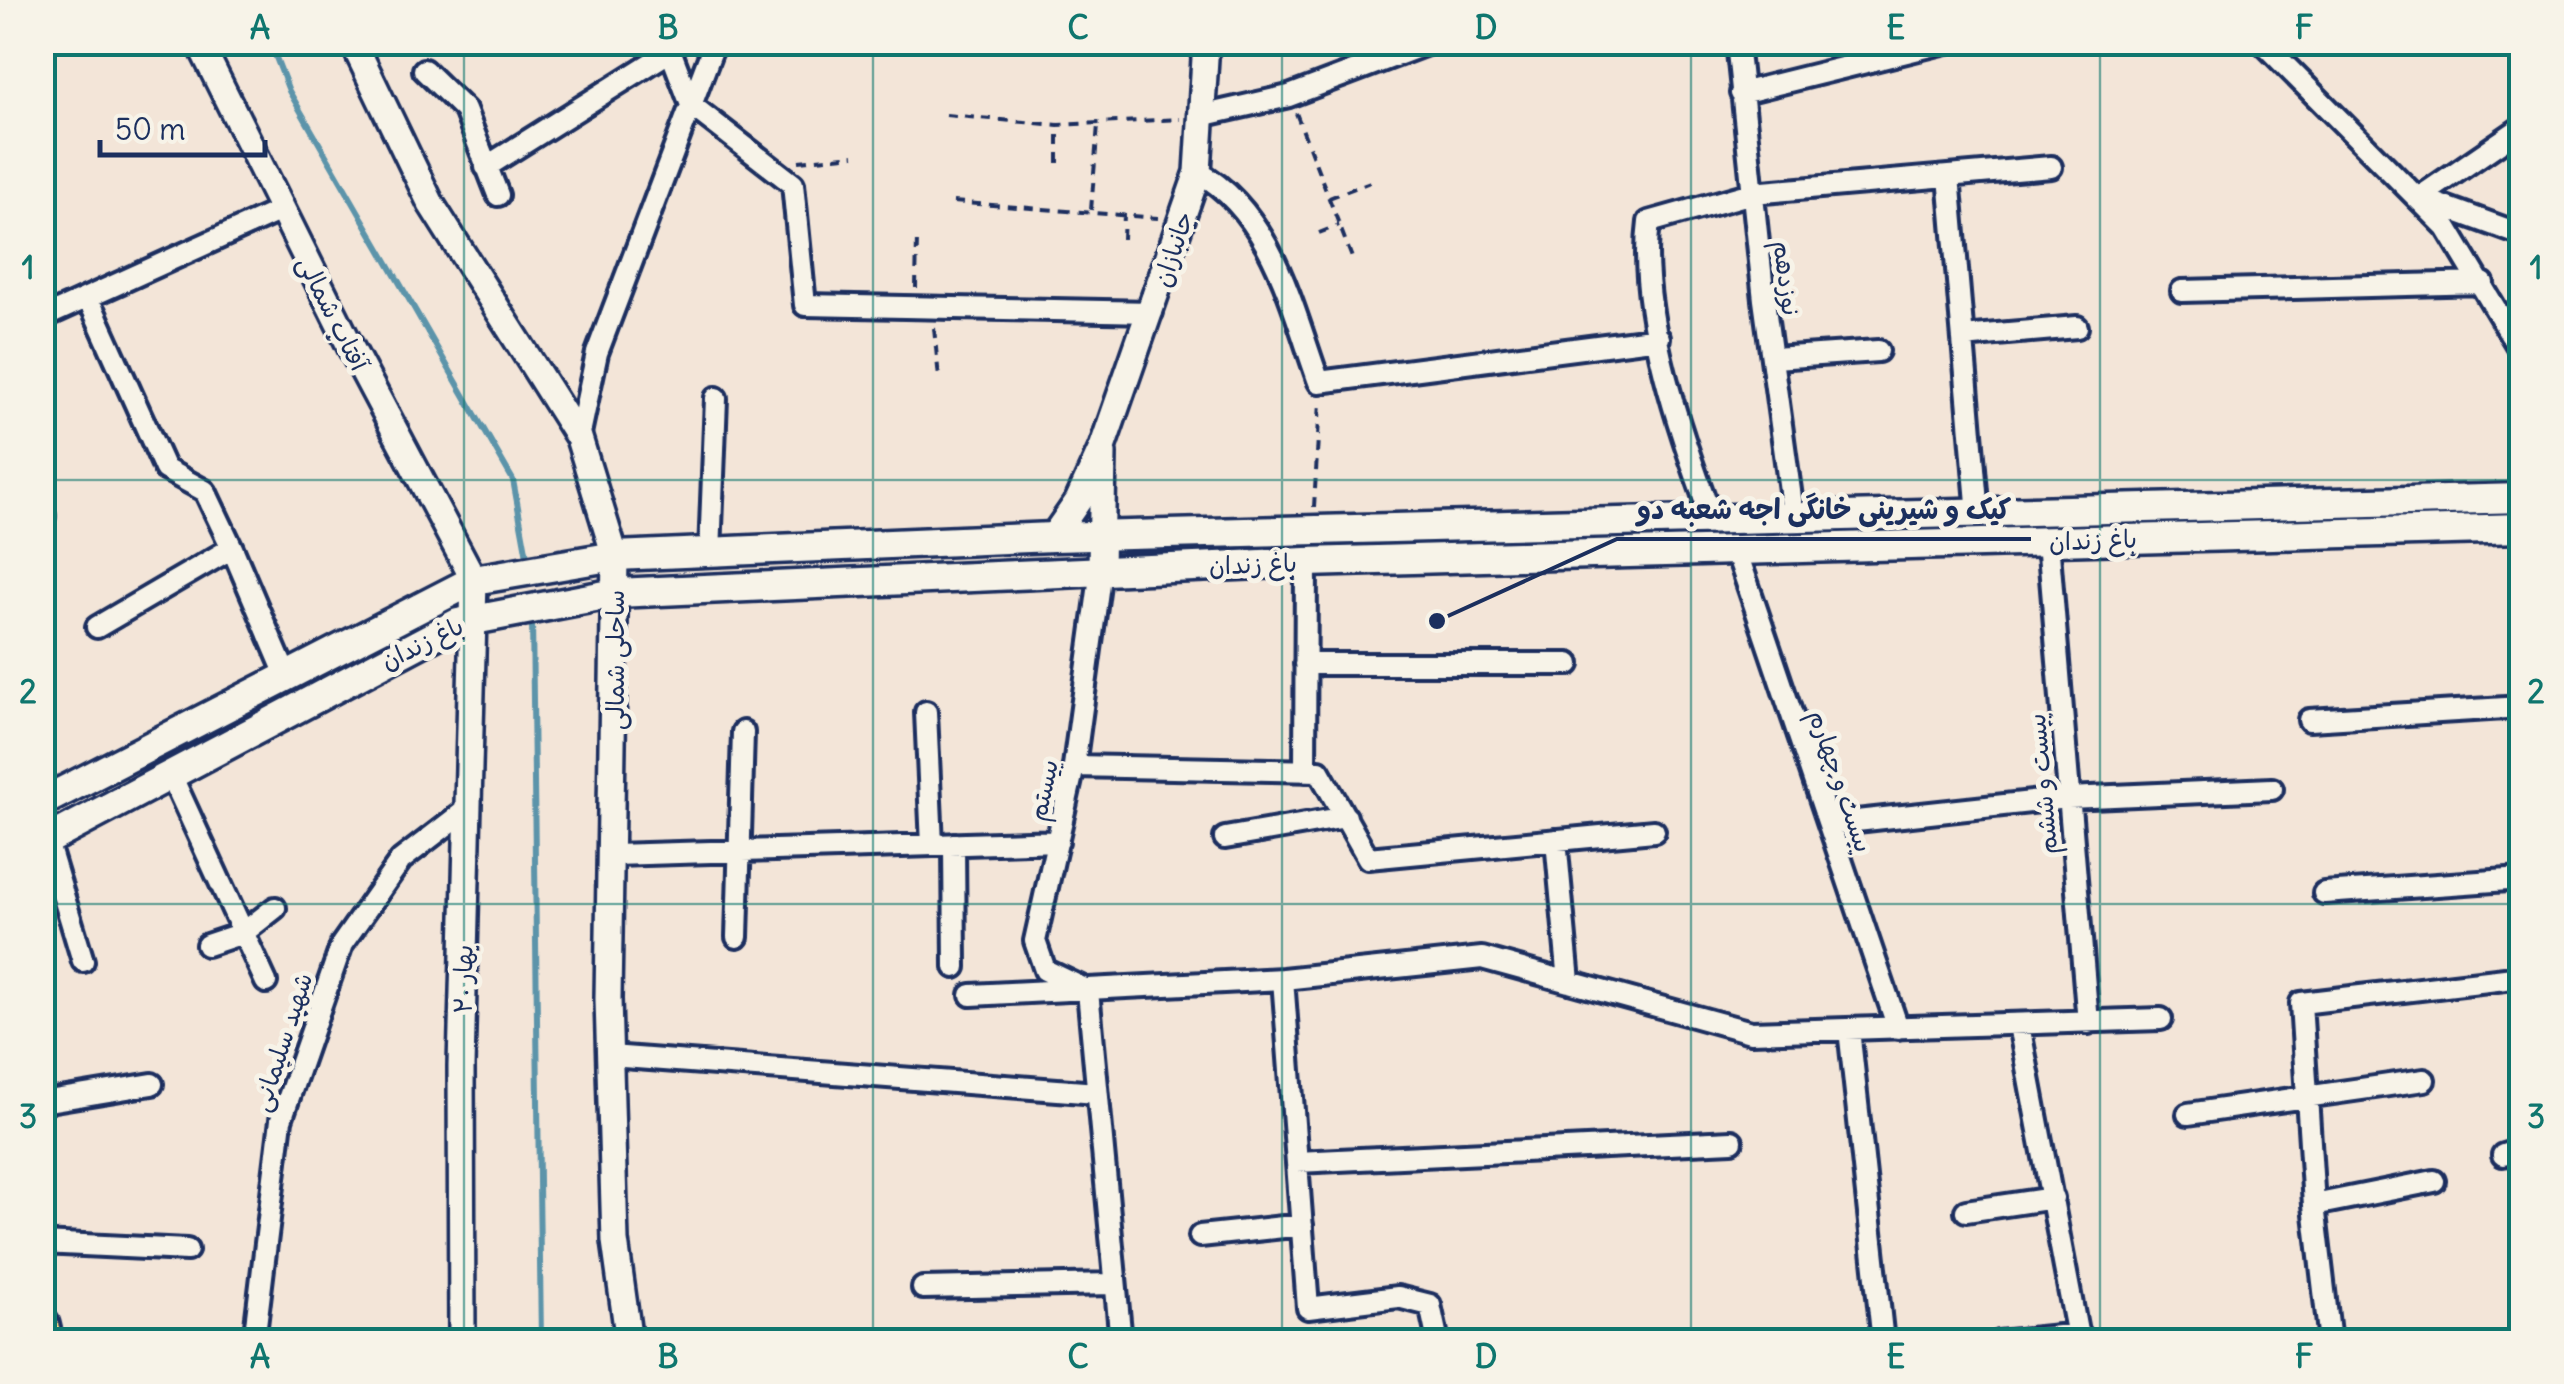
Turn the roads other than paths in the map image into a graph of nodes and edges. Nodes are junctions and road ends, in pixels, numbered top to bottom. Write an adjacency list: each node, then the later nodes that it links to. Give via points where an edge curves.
1 (199, 42): 22 (street, آفتاب شمالی)
2 (353, 42): 36 (street, ساحلی شمالی, via 432,204)
3 (715, 42): 12 (street)
4 (1206, 42): 13 (street, جانبازان)
5 (1432, 42): 13 (street, via 1289,96)
6 (1736, 42): 11 (street, نوزدهم)
7 (1947, 42): 11 (street)
8 (2262, 42): 21 (street)
9 (670, 46): 12 (street); 15 (street)
10 (424, 70): 15 (street, via 465,110)
11 (1741, 93): 19 (street, نوزدهم)
12 (692, 104): 27 (street, via 793,184 805,305); 36 (street, via 597,353)
13 (1204, 115): 17 (street, جانبازان)
14 (2522, 127): 21 (street)
15 (486, 167): 20 (street)
16 (2051, 167): 18 (street)
17 (1198, 172): 27 (street, جانبازان); 31 (street, via 1251,217 1278,269 1318,382)
18 (1950, 176): 19 (street); 30 (street)
19 (1752, 193): 31 (street, via 1649,222); 34 (street, نوزدهم)
20 (498, 194)
21 (2420, 197): 23 (street); 24 (street)
22 (281, 210): 26 (street); 52 (street, آفتاب شمالی)
23 (2522, 235)
24 (2483, 283): 25 (street); 33 (street)
25 (2182, 292)
26 (88, 298): 28 (street); 46 (street, via 165,469 205,491)
27 (1152, 312): 37 (street, جانبازان)
28 (42, 318)
29 (2076, 327): 30 (street)
30 (1963, 337): 39 (street)
31 (1659, 338): 41 (street, via 1690,462)
32 (1878, 351): 34 (street)
33 (2522, 354)
34 (1774, 358): 40 (street, نوزدهم)
35 (716, 398): 48 (street)
36 (580, 438): 49 (street, ساحلی شمالی)
37 (1102, 448): 43 (street, جانبازان, via 1078,501); 44 (street, جانبازان)
38 (2522, 498): 39 (main road, باغ زندان)
39 (1978, 514): 40 (main road, باغ زندان)
40 (1794, 520): 41 (main road, باغ زندان)
41 (1714, 522): 44 (main road, باغ زندان)
42 (2522, 528): 45 (main road, باغ زندان)
43 (1052, 536): 44 (main road, باغ زندان); 48 (main road, باغ زندان)
44 (1103, 536): 51 (street, جانبازان)
45 (2048, 541): 47 (main road, باغ زندان); 67 (street, بیست و ششم)
46 (232, 548): 55 (street); 58 (street)
47 (1736, 550): 50 (main road, باغ زندان); 71 (street, بیست و چهارم)
48 (710, 553): 49 (main road, باغ زندان)
49 (615, 556): 52 (main road, باغ زندان); 53 (street, ساحلی شمالی)
50 (1306, 562): 51 (main road, باغ زندان); 56 (street)
51 (1102, 569): 53 (main road, باغ زندان); 63 (street, بیستم)
52 (485, 577): 54 (street, بهار ۲۰); 58 (main road, باغ زندان)
53 (603, 594): 54 (main road, باغ زندان); 80 (street, ساحلی شمالی)
54 (488, 614): 65 (main road, باغ زندان, via 415,644); 69 (street, بهار ۲۰)
55 (97, 627)
56 (1305, 664): 57 (street); 64 (street)
57 (1569, 664)
58 (286, 675): 68 (main road, باغ زندان)
59 (2522, 707): 61 (street)
60 (926, 712): 78 (street)
61 (2308, 720)
62 (743, 732): 79 (street)
63 (1074, 766): 64 (street); 75 (street, بیستم)
64 (1305, 770): 70 (street, via 1319,770)
65 (171, 775): 76 (main road, باغ زندان); 84 (street)
66 (2272, 789): 67 (street)
67 (2068, 798): 71 (street); 96 (street, بیست و ششم)
68 (42, 802)
69 (466, 810): 122 (street, شهید سلیمانی, via 401,860 342,944 281,1120); 123 (street, بهار ۲۰)
70 (1346, 818): 73 (street); 74 (street, via 1368,858)
71 (1829, 824): 98 (street, بیست و چهارم)
72 (1654, 831): 74 (street)
73 (1224, 838)
74 (1556, 840): 92 (street)
75 (1058, 841): 77 (street); 93 (street, بیستم, via 1035,940 1046,970)
76 (44, 842): 87 (street)
77 (954, 844): 78 (street); 88 (street)
78 (932, 845): 79 (street)
79 (740, 852): 80 (street); 85 (street)
80 (614, 856): 100 (street, ساحلی شمالی)
81 (2522, 879): 82 (street)
82 (2324, 894)
83 (276, 908): 84 (street)
84 (243, 933): 86 (street); 91 (street)
85 (737, 938)
86 (207, 945)
87 (83, 962)
88 (955, 967)
89 (2522, 977): 104 (street, via 2301,1003)
90 (1283, 978): 92 (street, via 1482,958); 93 (street); 108 (street)
91 (266, 982)
92 (1569, 982): 99 (street, via 1751,1032)
93 (1088, 991): 94 (street); 103 (street)
94 (970, 995)
95 (2161, 1019): 96 (street)
96 (2088, 1022): 97 (street)
97 (2020, 1025): 98 (street); 110 (street)
98 (1898, 1028): 99 (street)
99 (1849, 1030): 127 (street)
100 (610, 1056): 103 (street); 124 (street, ساحلی شمالی, via 615,1241)
101 (2424, 1080): 104 (street)
102 (152, 1084): 105 (street)
103 (1097, 1093): 117 (street)
104 (2306, 1100): 106 (street); 111 (street)
105 (42, 1102)
106 (2188, 1114)
107 (1732, 1141): 108 (street)
108 (1297, 1162): 113 (street)
109 (2434, 1182): 111 (street)
110 (2053, 1198): 112 (street); 120 (street)
111 (2314, 1204): 129 (street)
112 (1966, 1211)
113 (1302, 1226): 114 (street); 126 (street, via 1308,1308 1398,1297 1430,1304)
114 (1200, 1236)
115 (42, 1243): 116 (street)
116 (188, 1250)
117 (1113, 1284): 118 (street); 125 (street)
118 (923, 1288)
119 (42, 1324): 121 (main road)
120 (2079, 1338): 128 (street)
121 (46, 1342)
122 (254, 1342)
123 (462, 1342)
124 (629, 1342)
125 (1121, 1342)
126 (1438, 1342)
127 (1883, 1342)
128 (1999, 1342)
129 (2330, 1342)

